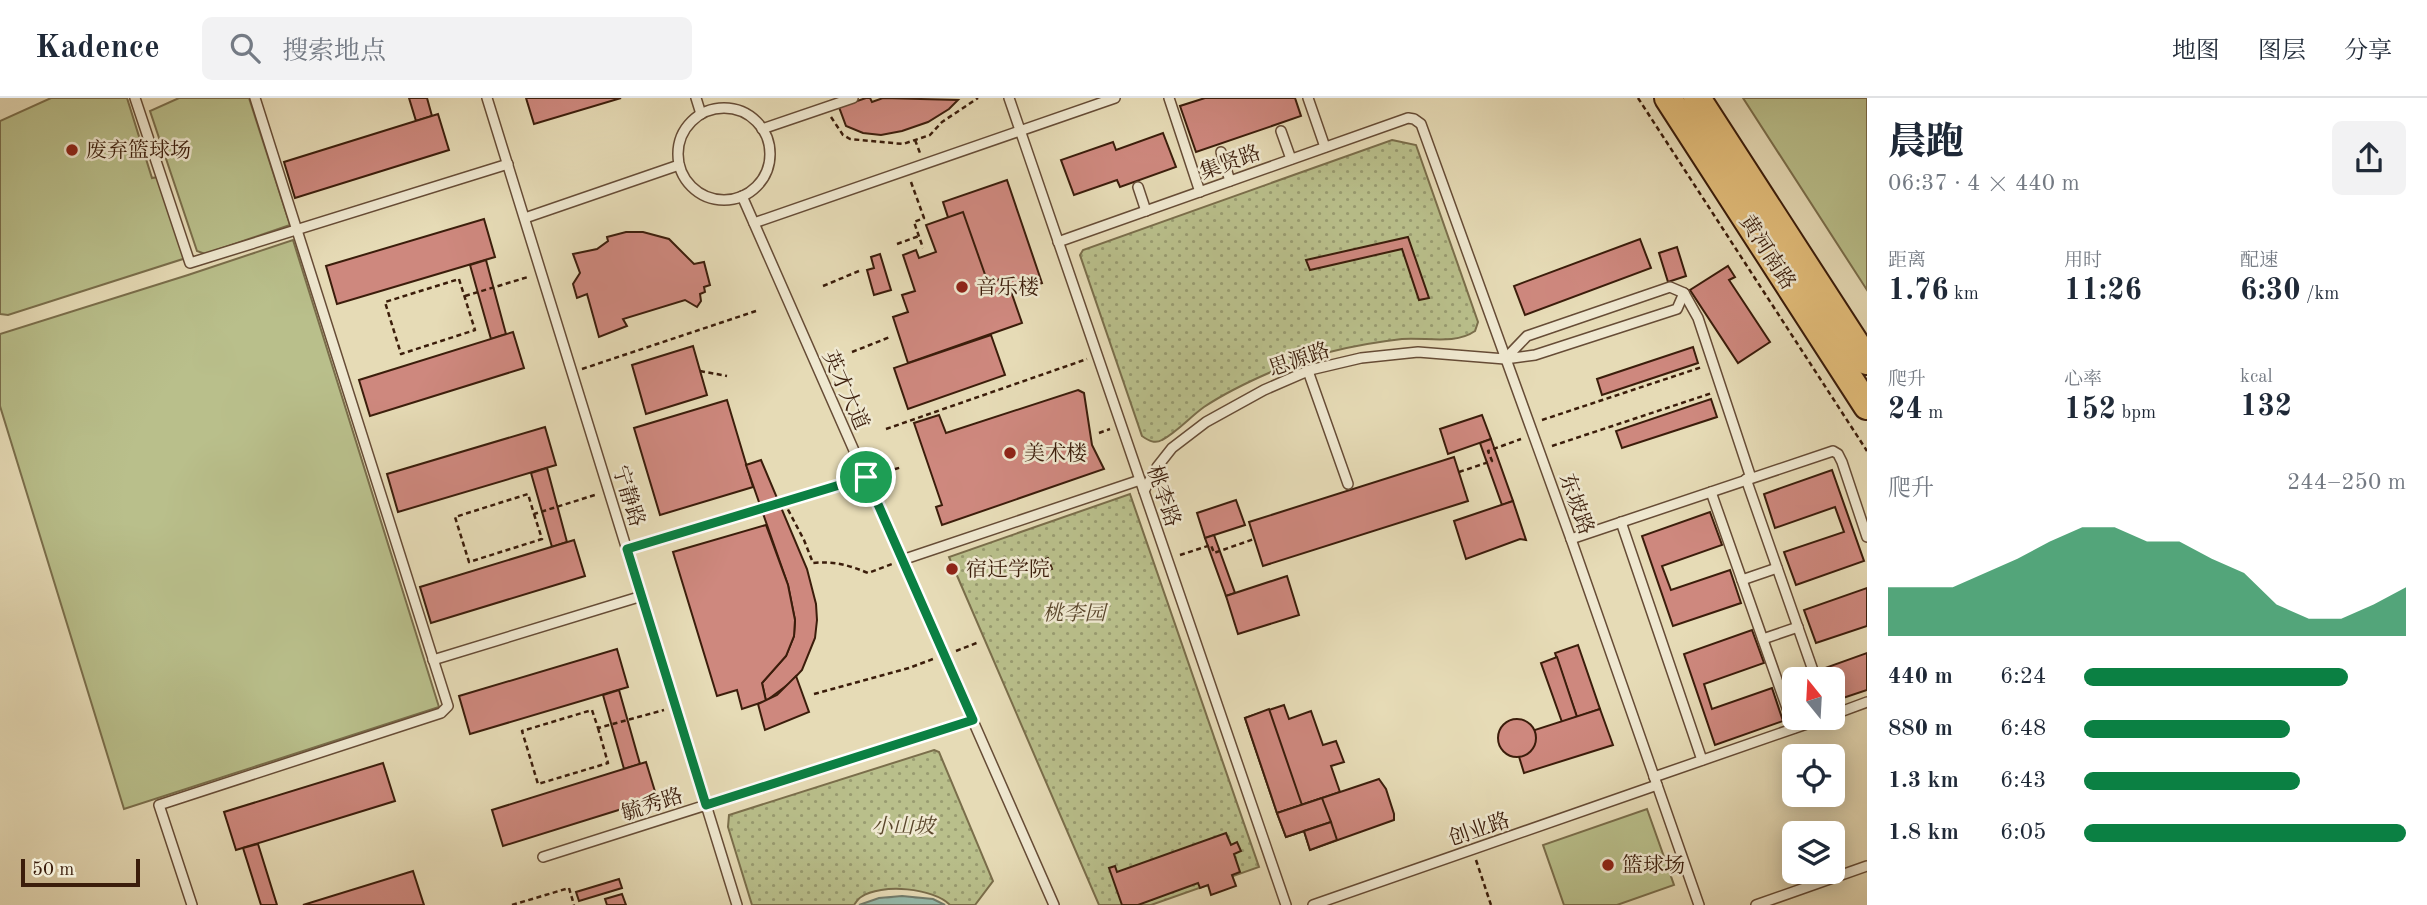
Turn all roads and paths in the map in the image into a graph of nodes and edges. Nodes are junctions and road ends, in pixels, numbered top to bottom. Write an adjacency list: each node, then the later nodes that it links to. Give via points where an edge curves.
1 (135, 98): 33 (lane, via 190,263)
2 (255, 98): 33 (lane)
3 (487, 98): 23 (lane, 宁静路)
4 (696, 98): 15 (lane)
5 (853, 98): 14 (lane)
6 (978, 98): 14 (path, via 930,135 903,144 850,139)
7 (1009, 98): 18 (lane, 桃李路)
8 (1115, 98): 18 (lane)
9 (1169, 98): 28 (lane)
10 (1308, 98): 20 (lane)
11 (1637, 98): 60 (path)
12 (1668, 98): 55 (main road, 黄河南路)
13 (1697, 98): 48 (main road, 黄河南路)
14 (825, 108): 17 (lane)
15 (701, 114): 17 (lane, via 734,109); 24 (lane, via 682,134)
16 (1414, 119): 20 (lane, 集贤路); 47 (lane, 东坡路, via 1425,132)
17 (762, 129): 29 (lane, via 770,149 769,164 754,188)
18 (1020, 130): 25 (lane); 35 (lane, 桃李路)
19 (1281, 131): 22 (lane)
20 (1325, 147): 22 (lane, 集贤路)
21 (1221, 152): 26 (lane)
22 (1291, 159): 26 (lane, 集贤路)
23 (508, 164): 31 (lane, 宁静路); 33 (lane)
24 (679, 165): 29 (lane, via 685,180 710,198); 31 (lane)
25 (907, 169): 32 (lane); 34 (path, via 924,218 914,222)
26 (1230, 181): 28 (lane, 集贤路)
27 (1138, 187): 30 (lane)
28 (1200, 191): 30 (lane, 集贤路)
29 (742, 196): 32 (lane, 英才大道)
30 (1146, 211): 35 (lane, 集贤路)
31 (525, 218): 52 (lane, 宁静路)
32 (754, 223): 63 (lane, 英才大道)
33 (296, 230): 86 (lane)
34 (919, 236): 36 (path); 37 (path)
35 (1058, 242): 46 (lane, 桃李路)
36 (897, 244)
37 (923, 247)
38 (859, 271): 40 (path)
39 (536, 274): 42 (path)
40 (823, 286)
41 (1684, 293): 47 (lane, 思源路, via 1677,309 1535,355); 47 (lane, via 1670,287 1527,336); 49 (lane)
42 (465, 296): 42 (path, via 475,330 401,354 385,302 459,279)
43 (756, 311): 52 (path)
44 (890, 337): 45 (path)
45 (852, 352)
46 (1097, 355): 57 (path); 65 (lane, 桃李路)
47 (1505, 359): 51 (lane, 思源路, via 1418,352 1362,358); 56 (lane, 东坡路)
48 (1867, 361)
49 (1713, 363): 54 (lane); 56 (path)
50 (700, 371): 53 (path)
51 (1308, 371): 66 (lane); 68 (lane, 思源路, via 1206,422 1172,448)
52 (572, 372): 67 (lane, 宁静路)
53 (727, 376)
54 (1722, 390): 59 (path); 64 (lane)
55 (1867, 406)
56 (1529, 424): 58 (lane, 东坡路)
57 (886, 429)
58 (1533, 435): 59 (lane, 东坡路); 62 (path, via 1488,451 1492,461)
59 (1539, 450): 75 (lane, 东坡路)
60 (1867, 451)
61 (902, 467): 63 (path)
62 (1459, 472)
63 (866, 477): 70 (path); 78 (lane, 英才大道)
64 (1749, 479): 69 (lane); 73 (lane, via 1833,451 1842,462); 79 (lane)
65 (1140, 481): 68 (lane, 桃李路); 78 (lane)
66 (1348, 484)
67 (609, 491): 71 (path); 76 (lane, 宁静路)
68 (1144, 491): 77 (lane, 桃李路)
69 (1711, 492): 72 (lane); 80 (lane)
70 (784, 502): 76 (path); 78 (path, via 813,563 846,564 868,573)
71 (534, 514): 71 (path, via 528,494 455,517 469,562 542,539)
72 (1621, 522): 75 (lane); 96 (lane)
73 (1867, 537)
74 (1254, 539): 77 (path, via 1214,553 1212,545)
75 (1571, 539): 97 (lane, 东坡路)
76 (627, 549): 81 (lane, 宁静路)
77 (1168, 558): 107 (lane, 桃李路)
78 (902, 560): 85 (lane, 英才大道)
79 (1777, 568): 80 (lane); 82 (lane)
80 (1742, 580): 83 (lane)
81 (642, 596): 86 (lane); 91 (lane, 宁静路)
82 (1798, 627): 83 (lane); 87 (lane)
83 (1763, 639): 89 (lane)
84 (979, 642): 85 (path)
85 (944, 655): 88 (path); 93 (lane, 英才大道)
86 (433, 660): 102 (lane, via 447,706 441,713 159,805)
87 (1812, 667)
88 (814, 694)
89 (1782, 694)
90 (1867, 702): 92 (lane)
91 (676, 707): 94 (path); 98 (lane, 宁静路)
92 (1845, 710)
93 (973, 720): 98 (lane, 毓秀路); 106 (lane, 英才大道)
94 (598, 728): 94 (path, via 592,710 522,731 538,784 608,763)
95 (1788, 730): 96 (lane, 创业路)
96 (1702, 760): 97 (lane, 创业路)
97 (1655, 781): 99 (lane, 创业路); 110 (lane, 东坡路)
98 (706, 805): 100 (lane, 毓秀路); 105 (lane, 宁静路)
99 (1473, 850): 108 (lane, 创业路); 109 (path)
100 (542, 857)
101 (1867, 866): 111 (lane)
102 (192, 905)
103 (512, 905): 104 (path, via 569,888)
104 (574, 905)
105 (737, 905)
106 (1054, 905)
107 (1286, 905)
108 (1313, 905)
109 (1492, 905)
110 (1699, 905)
111 (1756, 905)

